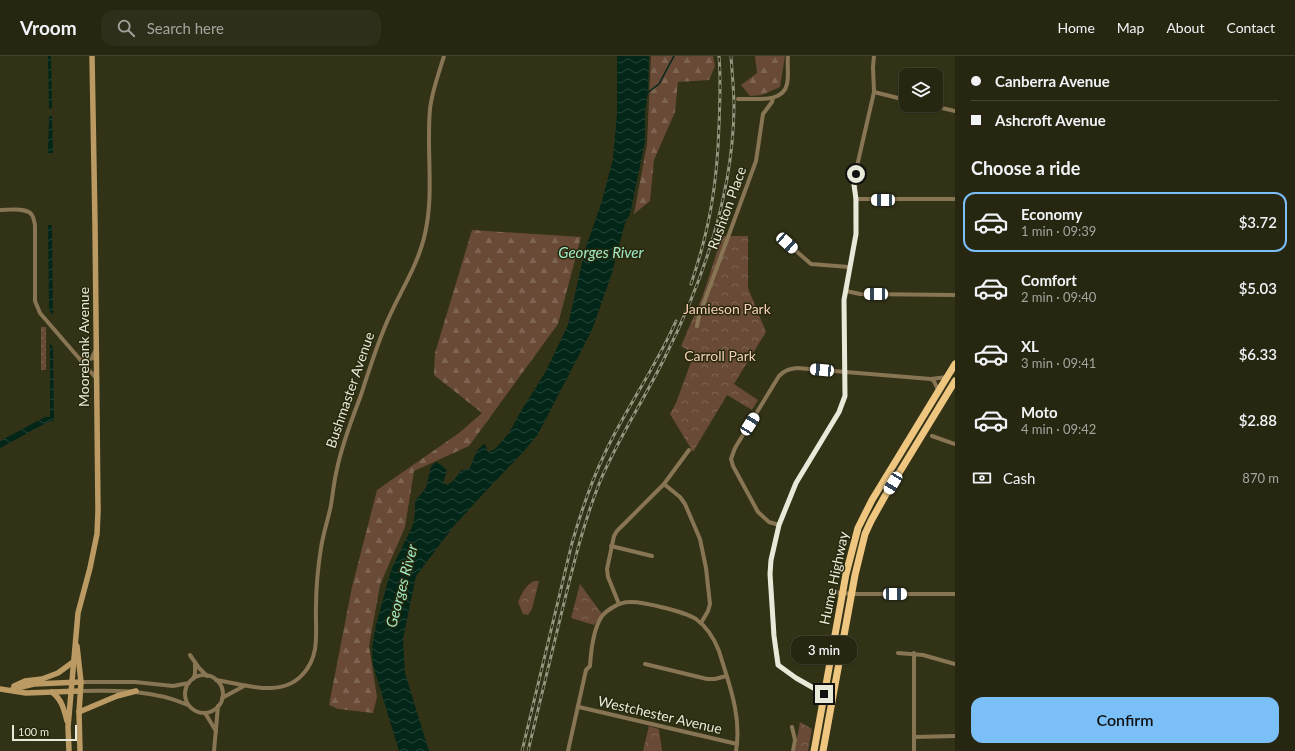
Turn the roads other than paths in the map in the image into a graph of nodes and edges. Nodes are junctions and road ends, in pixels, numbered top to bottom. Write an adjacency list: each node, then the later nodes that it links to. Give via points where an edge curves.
1 (92, 56): 19 (main road, Moorebank Avenue)
2 (444, 56): 56 (street, Bushmaster Avenue, via 430,108 430,198 426,227 418,255 384,328 336,470 319,559 314,657 304,673 290,684 273,688)
3 (788, 56): 6 (street, Rushton Place, via 788,83 779,96)
4 (874, 56): 5 (street)
5 (874, 92): 7 (street); 11 (street, via 855,176)
6 (773, 98): 8 (street); 18 (street, Rushton Place, via 763,114 756,161)
7 (899, 98)
8 (738, 99)
9 (943, 108): 10 (street)
10 (955, 111)
11 (856, 199): 12 (street); 15 (street, via 856,234)
12 (955, 199)
13 (0, 210): 20 (street, via 23,210 33,215 37,307)
14 (787, 243): 15 (street, via 811,264)
15 (849, 267): 16 (street)
16 (846, 291): 17 (street, via 860,294); 22 (street, via 843,311)
17 (955, 295)
18 (697, 326)
19 (96, 351): 20 (street, via 92,358); 24 (main road, Moorebank Avenue)
20 (80, 360): 24 (street)
21 (955, 364): 23 (highway, Hume Highway)
22 (844, 372): 25 (street); 32 (street, via 845,396 839,412 800,474); 32 (street, via 797,368 784,371 735,448 731,459 733,466 758,512 768,522)
23 (947, 377): 25 (street); 27 (highway, Hume Highway)
24 (97, 378): 41 (main road, Moorebank Avenue, via 97,534 78,613)
25 (931, 379): 27 (street)
26 (955, 381): 37 (highway, Hume Highway, via 871,521 865,534)
27 (938, 390): 36 (highway, Hume Highway, via 864,512 852,545)
28 (932, 436): 29 (street)
29 (955, 444)
30 (689, 450): 31 (street)
31 (664, 484): 33 (street, via 617,531); 40 (street, via 685,504 700,539 710,604)
32 (779, 525): 63 (street, via 770,574 777,662 780,668)
33 (611, 546): 34 (street); 39 (street, via 607,569)
34 (652, 556)
35 (834, 592): 36 (street)
36 (842, 593): 37 (street); 63 (highway, Hume Highway)
37 (851, 594): 38 (street); 64 (highway, Hume Highway)
38 (955, 594)
39 (619, 604): 40 (street, via 636,602 681,612); 68 (street, via 602,616 596,630)
40 (700, 623): 50 (street, via 716,642)
41 (76, 636): 45 (main road, Moorebank Avenue); 54 (main road, Moorebank Avenue)
42 (898, 653): 43 (street)
43 (914, 653): 48 (street); 75 (street)
44 (190, 655): 46 (street)
45 (73, 662): 53 (main road, Moorebank Avenue); 58 (main road, via 58,673 42,679 24,681)
46 (195, 663): 49 (street); 51 (street)
47 (645, 664): 50 (street, via 707,679)
48 (955, 664)
49 (208, 676): 51 (street); 52 (street)
50 (726, 676): 76 (street, via 737,717)
51 (193, 679): 55 (street)
52 (216, 680): 56 (street, Bushmaster Avenue); 65 (street, via 220,685)
53 (71, 682): 54 (main road); 58 (main road, via 34,684); 59 (main road, Moorebank Avenue)
54 (81, 682): 55 (street, via 135,682 173,686); 60 (main road, Moorebank Avenue)
55 (189, 683): 66 (street, via 185,694)
56 (244, 686): 65 (street)
57 (0, 689): 58 (main road)
58 (8, 689): 62 (main road, via 26,693)
59 (71, 691): 60 (main road); 62 (main road); 72 (main road, Moorebank Avenue)
60 (80, 691): 61 (street); 69 (main road, Moorebank Avenue)
61 (136, 691): 66 (street, via 171,698); 69 (main road)
62 (52, 692): 72 (main road, via 62,703)
63 (824, 694): 64 (street); 83 (highway, Hume Highway)
64 (833, 695): 84 (highway, Hume Highway)
65 (222, 698): 67 (street)
66 (189, 706): 70 (street, via 193,710)
67 (218, 706): 70 (street); 73 (street)
68 (579, 707): 76 (street, Westchester Avenue); 80 (street)
69 (79, 712): 78 (main road, Moorebank Avenue)
70 (205, 713): 73 (street)
71 (792, 727): 82 (street, via 795,740)
72 (68, 728): 77 (main road, Moorebank Avenue)
73 (216, 731): 79 (street)
74 (955, 736): 75 (street)
75 (914, 737): 85 (street)
76 (737, 744): 81 (street)
77 (69, 751)
78 (80, 751)
79 (214, 751)
80 (568, 751)
81 (736, 751)
82 (793, 751)
83 (814, 751)
84 (823, 751)
85 (914, 751)

